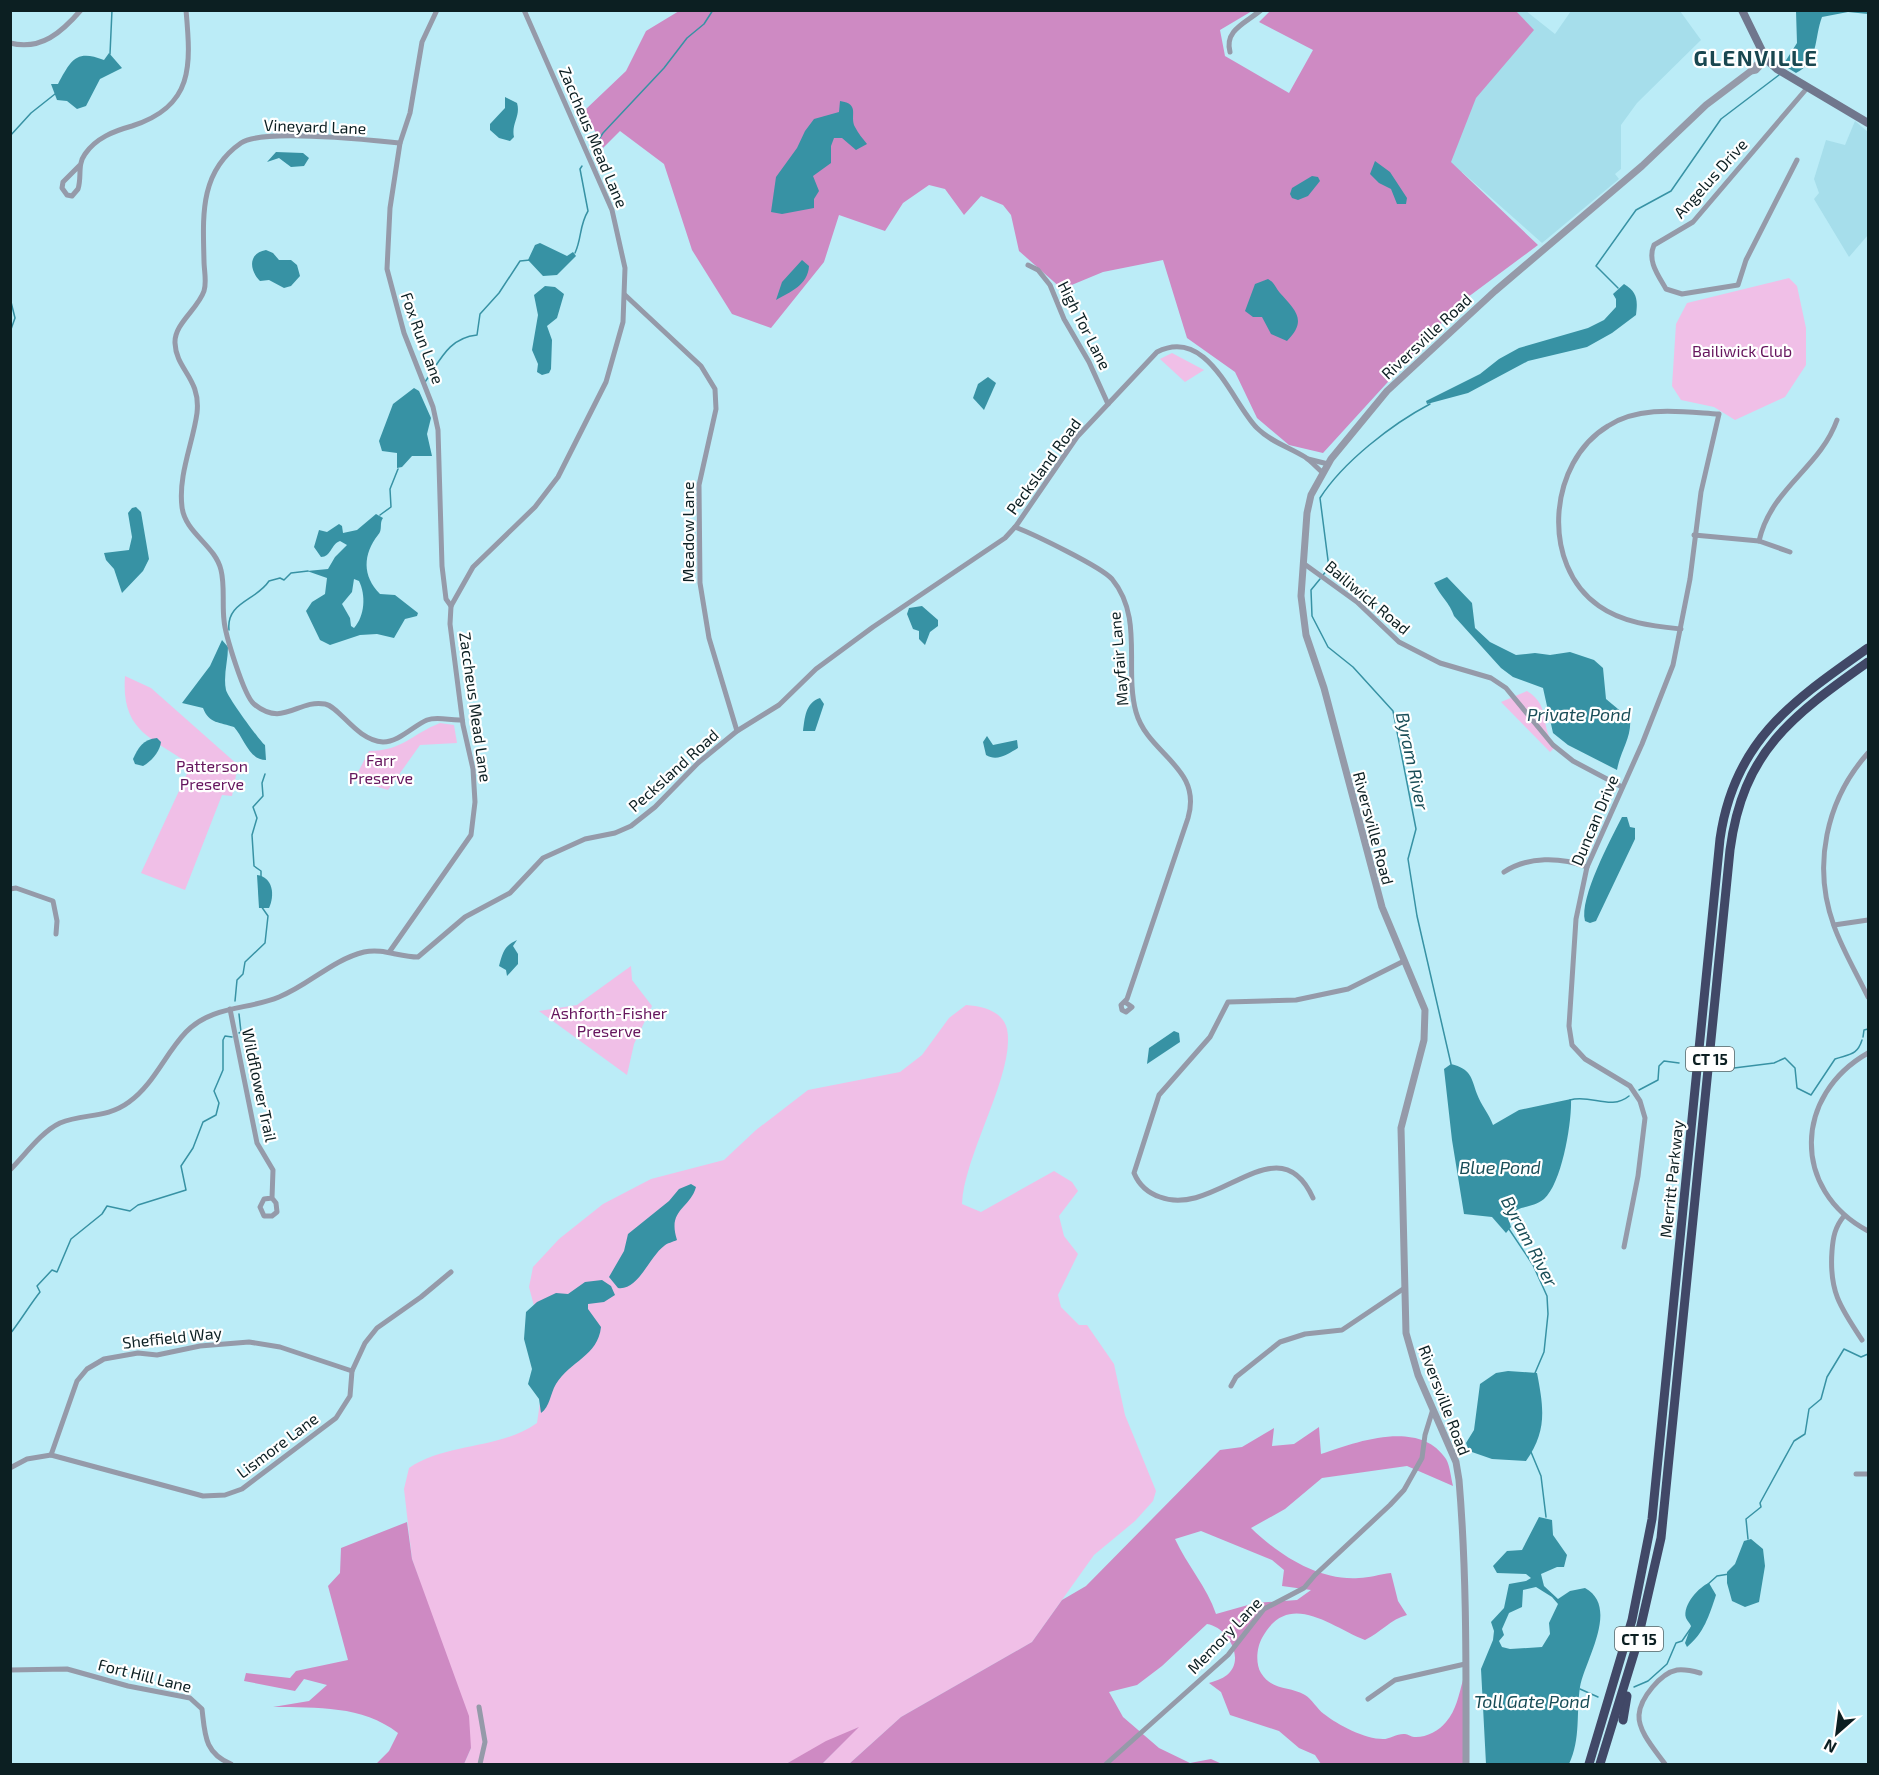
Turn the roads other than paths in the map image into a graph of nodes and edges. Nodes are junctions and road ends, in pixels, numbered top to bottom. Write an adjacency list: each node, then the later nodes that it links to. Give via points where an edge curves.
1 (81, 10): 7 (street, via 48,40 30,46)
2 (186, 10): 14 (street, via 190,55 182,89 162,112 96,142)
3 (437, 10): 12 (street, Fox Run Lane, via 422,42 410,113)
4 (524, 10): 16 (street, Zaccheus Mead Lane, via 612,210 620,238)
5 (1261, 10): 8 (street, via 1230,35)
6 (1742, 10): 9 (main road)
7 (10, 43)
8 (1230, 52)
9 (1766, 59): 10 (main road); 20 (street, Riversville Road, via 1706,105 1642,166 1422,357 1363,417)
10 (1808, 87): 11 (main road); 13 (street, Angelus Drive, via 1694,222 1654,245 1653,264 1666,289 1682,294 1738,285 1746,260)
11 (1869, 123)
12 (400, 143): 27 (street, Fox Run Lane, via 390,208 387,269 404,333 434,407 442,566 446,599); 31 (street, Vineyard Lane, via 250,138 236,147 208,183 202,215 205,287 175,339 177,354 193,380 198,399 182,507 187,522 219,564 224,624 244,690 253,703 266,712 280,714 327,705 356,730 379,741 391,741 430,719)
13 (1797, 160)
14 (80, 165): 14 (street, via 63,182 67,195 72,196 78,189)
15 (1028, 265): 17 (street, High Tor Lane, via 1038,270 1050,285)
16 (625, 295): 27 (street, Zaccheus Mead Lane, via 612,368 571,455 535,507 472,567); 32 (street, Meadow Lane, via 701,366 715,389 716,409 699,485 700,583 709,638)
17 (1108, 404): 19 (street, Pecksland Road, via 1151,356 1162,350 1183,348 1197,354 1222,375 1262,433); 22 (street, Pecksland Road, via 1077,437)
18 (1837, 420): 24 (street, via 1822,450 1776,501)
19 (1308, 459): 20 (street, Pecksland Road); 21 (street, Pecksland Road)
20 (1328, 464): 21 (street, Riversville Road)
21 (1322, 472): 26 (street, Riversville Road, via 1307,513)
22 (1015, 527): 32 (street, Pecksland Road, via 997,544 854,640 778,705); 44 (street, Mayfair Lane, via 1101,570 1113,580 1130,613 1136,712 1144,731 1177,767 1191,792 1188,818)
23 (1694, 535): 24 (street); 28 (street, Duncan Drive); 28 (street, Duncan Drive, via 1719,414 1649,413 1608,425 1576,457 1567,475 1558,515 1563,559 1574,580 1605,610 1634,622)
24 (1759, 542): 25 (street)
25 (1791, 552)
26 (1303, 563): 34 (street, Bailiwick Road, via 1408,647 1440,663 1491,678 1506,688 1553,745 1573,761); 42 (street, Riversville Road, via 1306,634 1324,688 1371,875)
27 (452, 606): 31 (street, Zaccheus Mead Lane, via 450,624)
28 (1681, 630): 34 (street, Duncan Drive, via 1664,691)
29 (1869, 648): 74 (highway, Merritt Parkway / CT 15, via 1801,696 1774,721 1746,759 1725,812 1651,1529 1630,1629)
30 (1869, 662): 64 (highway, Merritt Parkway / CT 15, via 1806,706 1780,732 1749,779 1734,823 1665,1510 1655,1575)
31 (462, 720): 41 (street, Zaccheus Mead Lane, via 473,769 471,835)
32 (737, 731): 41 (street, Pecksland Road, via 631,826 585,839 543,858 510,893 465,917 424,954 411,957)
33 (1869, 753): 39 (street, via 1841,791 1828,833 1824,875)
34 (1622, 787): 35 (street, Duncan Drive)
35 (1587, 867): 36 (street, via 1572,861 1528,861); 52 (street, Duncan Drive, via 1575,919 1569,1026 1572,1045 1585,1059 1630,1086 1645,1118)
36 (1504, 872)
37 (10, 889): 40 (street, via 53,902)
38 (1869, 920): 39 (street)
39 (1834, 925): 43 (street)
40 (56, 934)
41 (390, 951): 45 (street, Pecksland Road, via 363,952 279,998)
42 (1404, 961): 49 (street, via 1348,989 1296,1000 1228,1002 1210,1037 1159,1095 1136,1161 1134,1173 1138,1182 1169,1201 1202,1198 1275,1166 1303,1179); 54 (street, Riversville Road, via 1420,996 1426,1023 1401,1128)
43 (1869, 997)
44 (1125, 1002)
45 (230, 1009): 47 (street, Pecksland Road, via 212,1015 186,1032 131,1101 105,1115 59,1124); 48 (street, Wildflower Trail, via 257,1143 273,1170)
46 (1869, 1053): 50 (street, via 1854,1061 1832,1083 1823,1095 1813,1125 1815,1170 1826,1195)
47 (10, 1170)
48 (272, 1198)
49 (1313, 1198)
50 (1844, 1216): 51 (street); 55 (street, via 1833,1239 1831,1280 1839,1305)
51 (1869, 1231)
52 (1624, 1247)
53 (451, 1272): 56 (street, Lismore Lane, via 377,1328)
54 (1403, 1289): 57 (street, via 1342,1330 1305,1334 1280,1342 1236,1377); 58 (street, Riversville Road, via 1411,1355)
55 (1862, 1340)
56 (352, 1371): 59 (street, Lismore Lane, via 350,1395 336,1418 242,1489 225,1495 203,1496); 59 (street, Sheffield Way, via 280,1347 249,1342 104,1359 77,1381)
57 (1231, 1386)
58 (1434, 1408): 63 (street, Riversville Road, via 1456,1462 1459,1480 1466,1571); 72 (street, Memory Lane, via 1422,1458 1404,1490 1304,1588 1264,1609 1228,1655)
59 (51, 1455): 60 (street, Lismore Lane, via 27,1459)
60 (10, 1468)
61 (1856, 1474): 62 (street)
62 (1869, 1474)
63 (1464, 1664): 67 (street, via 1395,1680); 73 (street, Riversville Road)
64 (1631, 1665): 69 (highway); 75 (highway, Merritt Parkway / CT 15)
65 (10, 1670): 70 (street, Fort Hill Lane, via 67,1670 190,1698 202,1708 204,1738 209,1749)
66 (1700, 1673): 76 (street, via 1687,1670 1667,1674 1643,1701 1639,1714 1642,1727)
67 (1368, 1699)
68 (479, 1707): 71 (street, via 485,1742)
69 (1623, 1720)
70 (231, 1764)
71 (480, 1764)
72 (1106, 1764)
73 (1466, 1764)
74 (1588, 1764)
75 (1600, 1764)
76 (1665, 1764)

